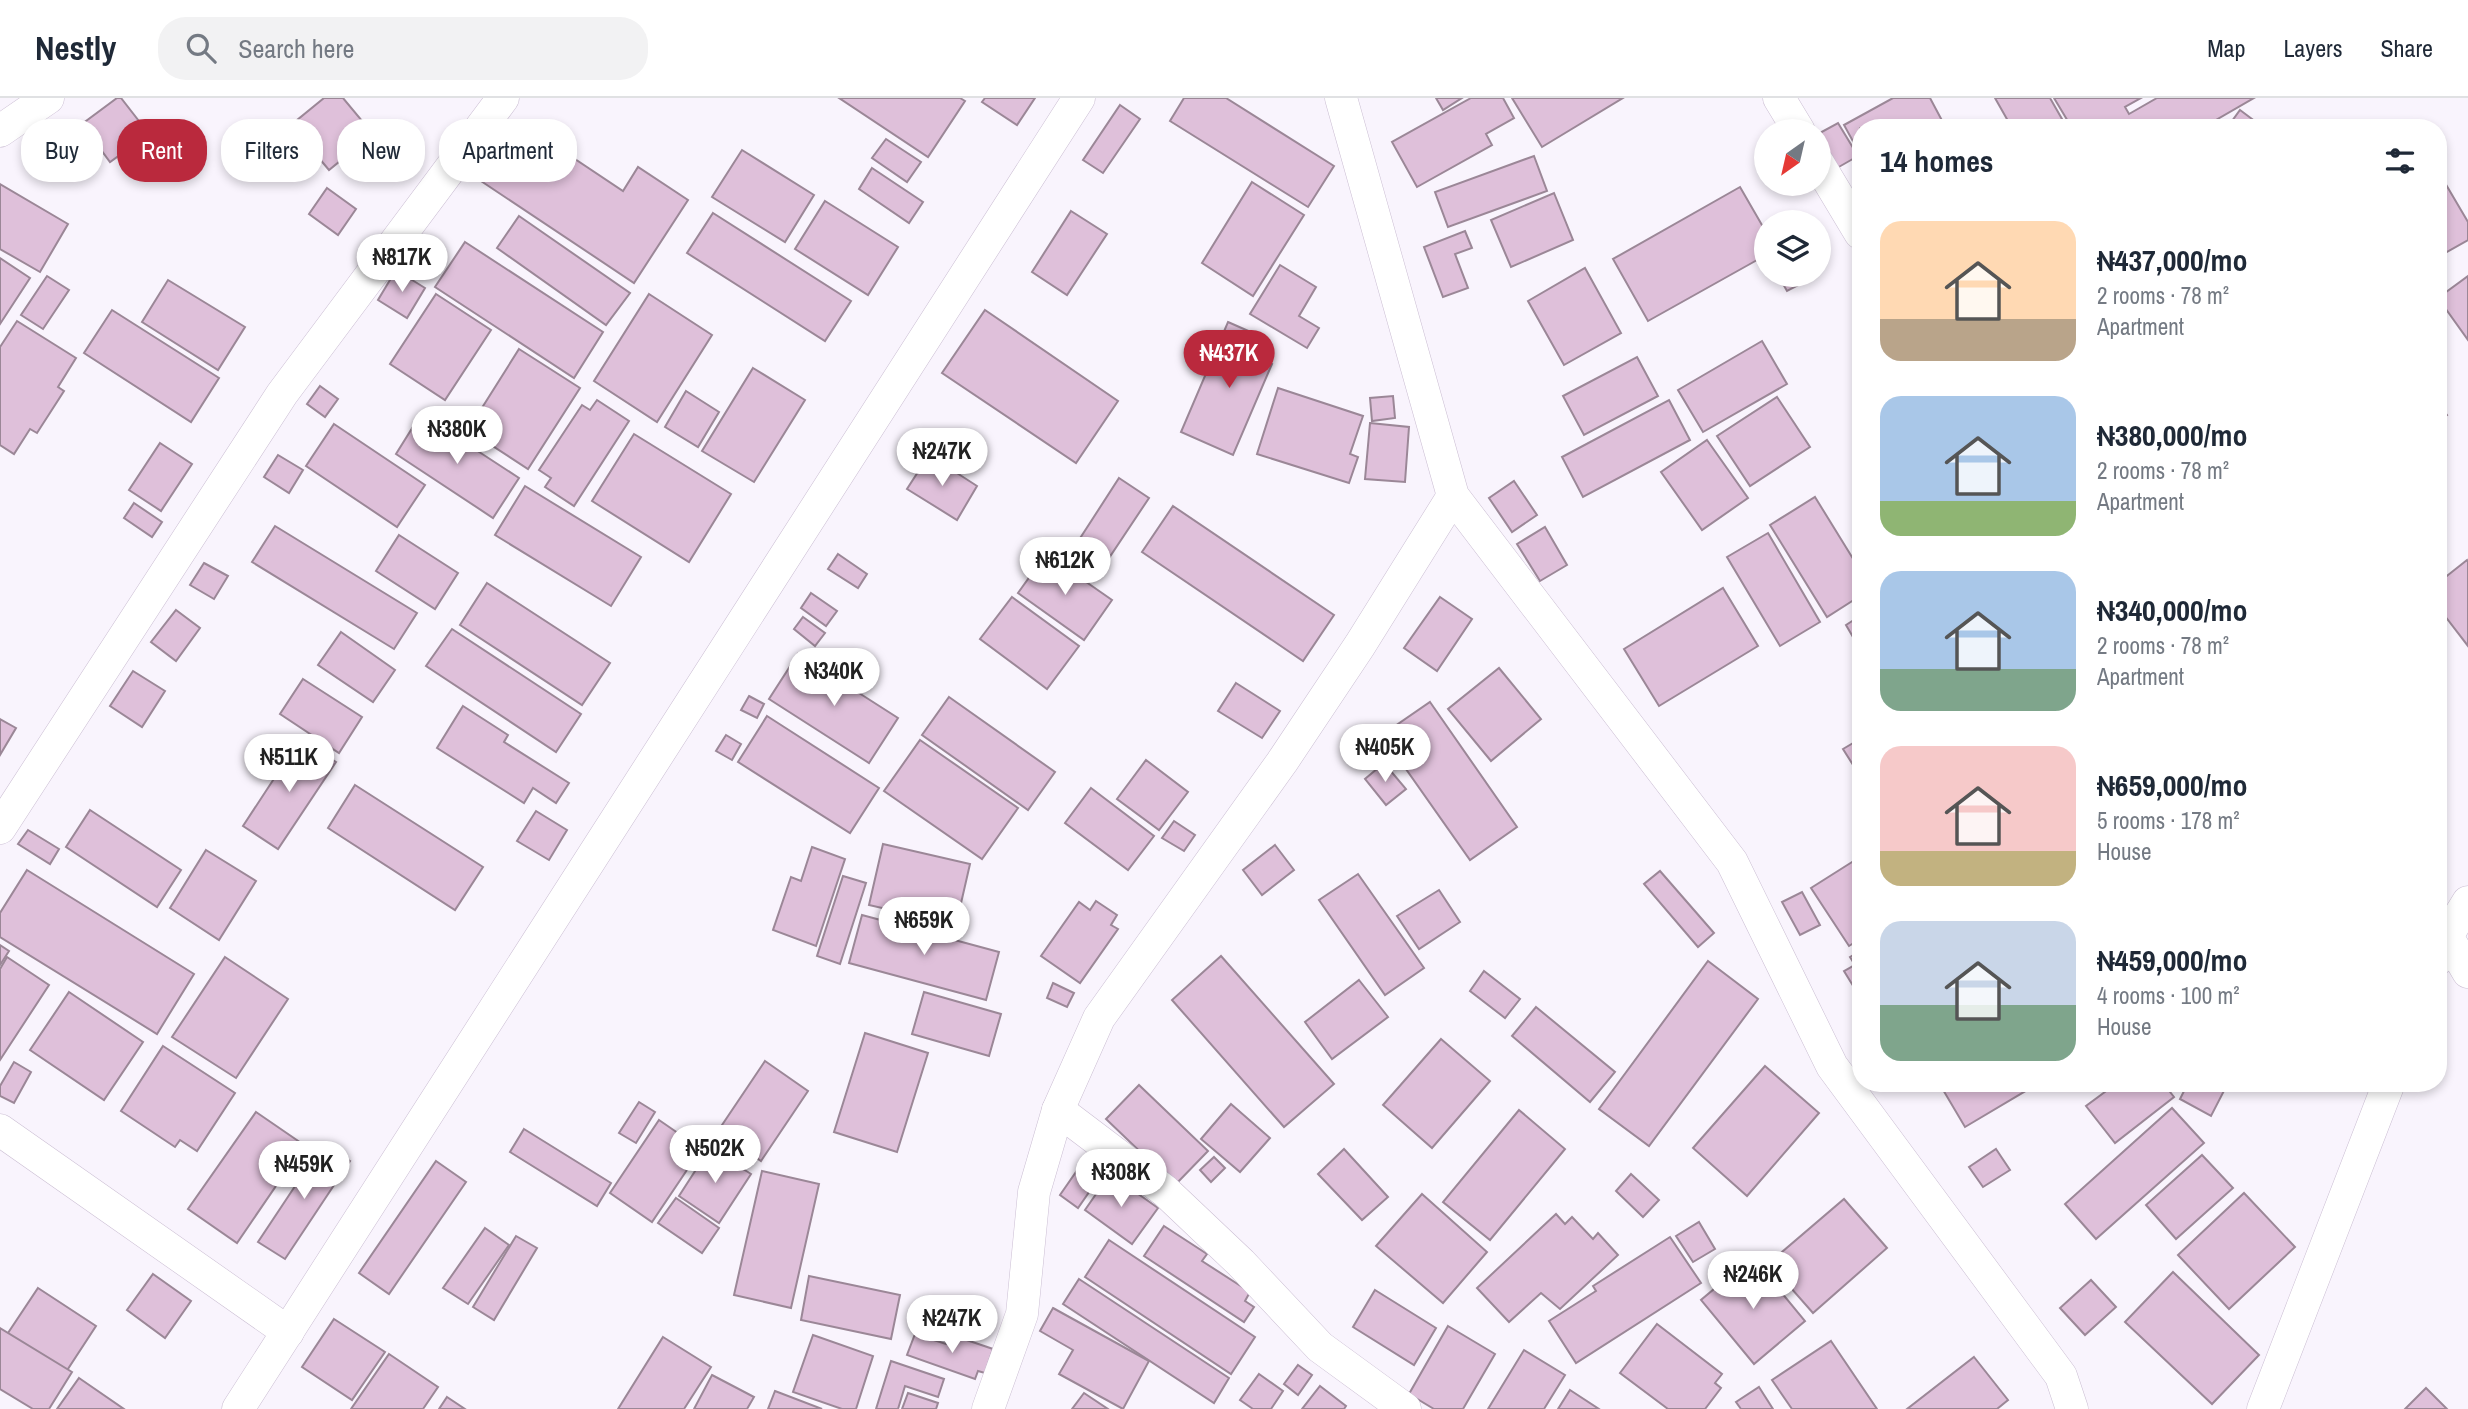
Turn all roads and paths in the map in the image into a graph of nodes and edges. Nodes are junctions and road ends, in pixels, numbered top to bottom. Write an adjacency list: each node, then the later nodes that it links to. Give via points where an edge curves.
1 (48, 98): 7 (street)
2 (503, 98): 11 (street, via 282,394)
3 (1079, 98): 19 (street)
4 (1341, 98): 10 (street)
5 (1779, 98): 6 (street)
6 (1792, 119)
7 (0, 131)
8 (1831, 185): 9 (street)
9 (1852, 220)
10 (1453, 496): 17 (street, via 1282,762 1098,1018); 23 (street, via 1731,862 1832,1066 2061,1376)
11 (0, 828)
12 (2468, 902): 13 (street)
13 (2447, 932)
14 (2447, 948): 15 (street)
15 (2468, 972)
16 (2386, 1092): 24 (street)
17 (1058, 1110): 21 (street, via 1034,1192 1022,1314); 22 (street, via 1165,1191 1320,1347)
18 (0, 1130): 19 (street)
19 (288, 1332): 20 (street)
20 (238, 1409)
21 (988, 1409)
22 (1405, 1409)
23 (2072, 1409)
24 (2263, 1409)

